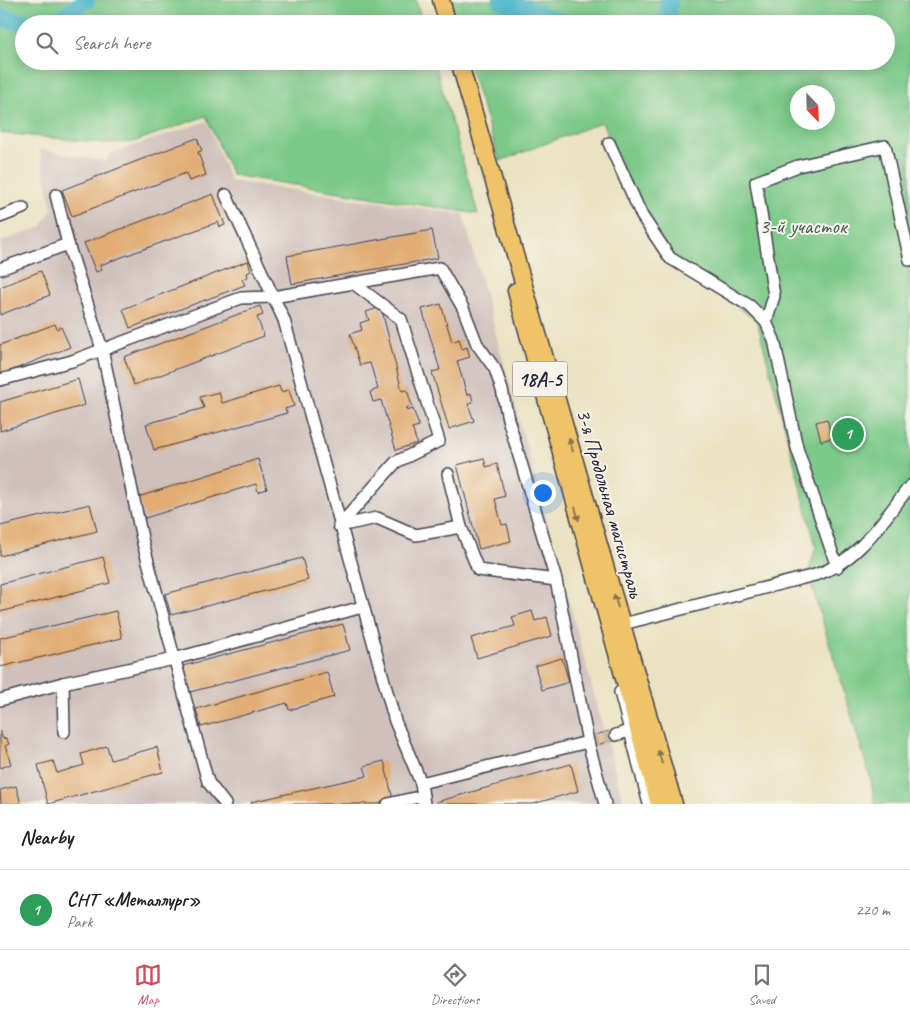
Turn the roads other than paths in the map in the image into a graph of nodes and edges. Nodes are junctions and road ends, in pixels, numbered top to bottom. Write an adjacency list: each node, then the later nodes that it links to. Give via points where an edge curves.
1 (431, 0): 3 (highway)
2 (441, 0): 4 (highway)
3 (435, 15)
4 (445, 15)
5 (452, 70): 7 (highway, 18А-5)
6 (461, 70): 7 (highway, 18А-5)
7 (474, 128): 29 (highway, 3-я Продольная магистраль / 18А-5, one-way to 7); 44 (highway, 3-я Продольная магистраль / 18А-5, one-way to 44)
8 (610, 143): 19 (street, via 642,216 670,258 750,306)
9 (56, 195): 14 (street)
10 (226, 195): 18 (street)
11 (23, 208): 12 (street)
12 (0, 217)
13 (907, 235): 15 (street); 19 (street, via 885,146 798,166 756,182 774,296)
14 (68, 244): 16 (street); 20 (street)
15 (910, 260)
16 (0, 269)
17 (353, 283): 18 (street); 24 (street, via 402,319 439,440 396,462); 27 (street, via 440,268 463,308 476,344 495,368)
18 (273, 297): 20 (street, via 242,298); 24 (street, via 284,320)
19 (766, 322): 26 (street, via 774,340 797,448)
20 (102, 349): 21 (street, via 72,362); 30 (street, via 143,543)
21 (0, 380)
22 (448, 474): 25 (street)
23 (910, 486): 26 (street, via 863,544)
24 (339, 526): 25 (street, via 377,518 416,535); 28 (street)
25 (461, 527): 27 (street, via 478,570)
26 (837, 567): 29 (street)
27 (556, 580): 37 (street)
28 (362, 607): 30 (street); 38 (street, via 401,741)
29 (622, 624): 45 (highway, 3-я Продольная магистраль / 18А-5, one-way to 29)
30 (174, 659): 31 (street); 40 (street, via 208,782)
31 (63, 683): 33 (street); 35 (street)
32 (620, 692): 34 (street)
33 (0, 700)
34 (629, 731): 36 (street); 43 (street)
35 (64, 732)
36 (616, 735)
37 (588, 742): 38 (street); 42 (street)
38 (420, 783): 39 (street)
39 (424, 800): 41 (street)
40 (225, 804)
41 (388, 804)
42 (605, 804)
43 (649, 804)
44 (659, 804)
45 (674, 804)

